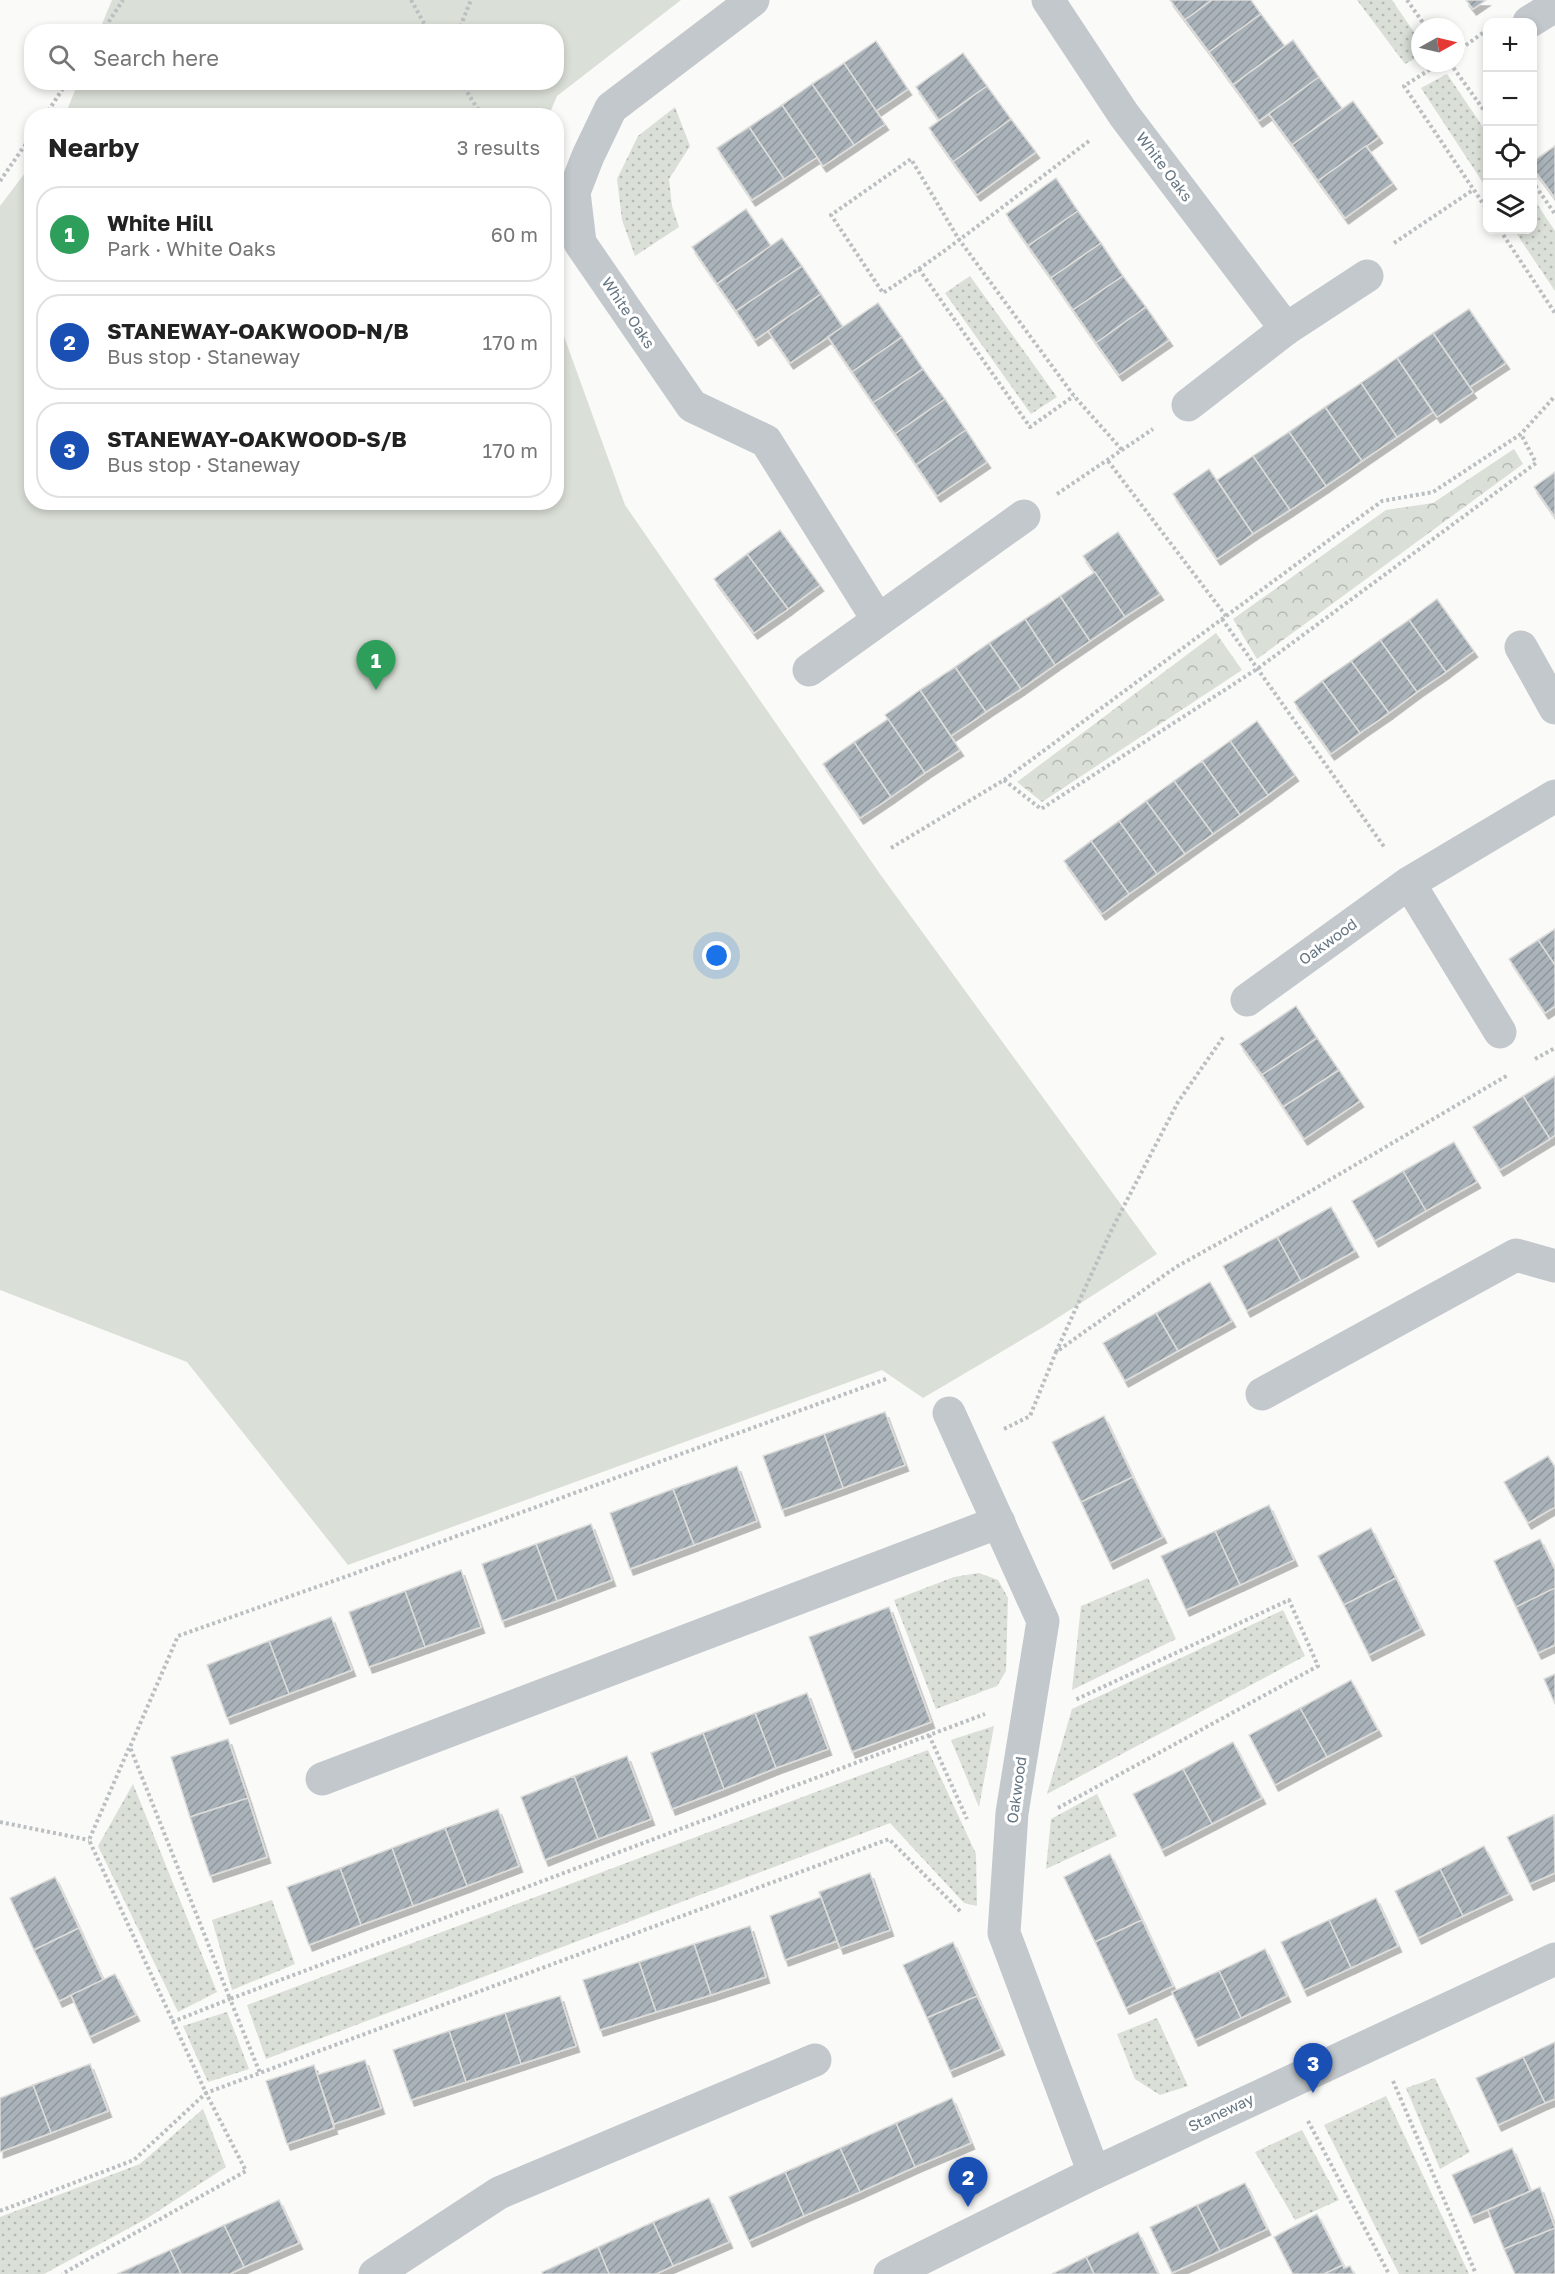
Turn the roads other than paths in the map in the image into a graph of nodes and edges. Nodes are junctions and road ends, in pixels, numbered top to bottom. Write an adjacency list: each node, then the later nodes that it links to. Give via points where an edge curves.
1 (753, 0): 9 (street, White Oaks, via 611,108 574,192 580,243 692,406 766,441)
2 (1048, 0): 6 (street, White Oaks, via 1124,115)
3 (1555, 6): 4 (street)
4 (1536, 18)
5 (1366, 276): 6 (street)
6 (1286, 329): 7 (street)
7 (1188, 405)
8 (1024, 516): 9 (street)
9 (878, 620): 11 (street)
10 (1521, 647): 12 (street)
11 (809, 670)
12 (1555, 708)
13 (1555, 796): 14 (street, Oakwood)
14 (1409, 883): 15 (street, Oakwood); 16 (street)
15 (1247, 1000)
16 (1500, 1032)
17 (1555, 1266): 18 (street, via 1516,1255)
18 (1262, 1394)
19 (949, 1413): 20 (street, Oakwood)
20 (999, 1522): 21 (street); 24 (street, Oakwood, via 1043,1621 1012,1813 1004,1933)
21 (322, 1779)
22 (1553, 1966): 24 (street, Staneway, via 1288,2082)
23 (815, 2060): 25 (street, via 499,2193)
24 (1094, 2173): 26 (street, Staneway)
25 (377, 2273)
26 (890, 2274)

